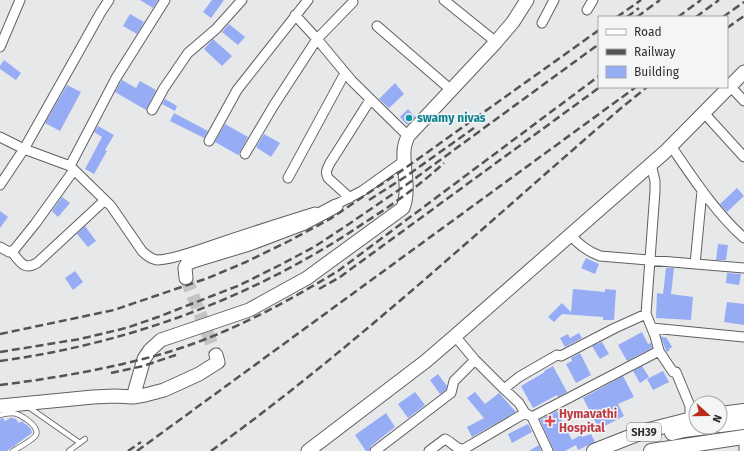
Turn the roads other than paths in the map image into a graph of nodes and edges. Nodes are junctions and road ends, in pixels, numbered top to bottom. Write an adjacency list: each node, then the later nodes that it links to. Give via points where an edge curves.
1 (20, 0): 17 (street)
2 (109, 0): 30 (street)
3 (165, 0): 35 (street, via 116,78)
4 (242, 0): 24 (street, via 216,29 188,53)
5 (308, 0): 12 (street)
6 (526, 0): 16 (street, via 513,22)
7 (554, 0): 13 (street)
8 (593, 0): 11 (street)
9 (448, 1): 16 (street)
10 (353, 2): 15 (street)
11 (587, 10)
12 (295, 15): 15 (street); 28 (street, via 238,90)
13 (542, 23)
14 (377, 26): 21 (street)
15 (317, 39): 19 (street); 31 (street)
16 (496, 42): 21 (street)
17 (0, 47)
18 (744, 72): 20 (street)
19 (345, 73): 22 (street); 36 (street)
20 (730, 86): 23 (street); 25 (street)
21 (450, 89): 26 (street)
22 (370, 100): 26 (street); 39 (street, via 330,163 326,174)
23 (744, 101)
24 (152, 110)
25 (704, 113): 29 (street); 32 (street)
26 (408, 136): 33 (street)
27 (0, 137): 30 (street)
28 (208, 141)
29 (671, 146): 34 (street); 38 (street)
30 (24, 149): 35 (street); 37 (street)
31 (245, 154)
32 (744, 157)
33 (404, 161): 39 (street); 58 (street, via 406,202 403,208 307,278 249,310 161,340 144,359)
34 (651, 164): 42 (street); 46 (street, via 655,181)
35 (72, 168): 40 (street); 45 (street, via 31,229)
36 (288, 178)
37 (0, 185)
38 (702, 191): 43 (street); 47 (street)
39 (350, 198): 41 (street)
40 (105, 200): 41 (street, via 142,251 157,260 183,255); 45 (street, via 31,266 22,264)
41 (336, 206): 49 (street, via 302,224 193,261 185,268)
42 (570, 235): 46 (street, via 583,248 600,256); 52 (street)
43 (744, 238)
44 (0, 247): 45 (street)
45 (11, 251)
46 (650, 260): 47 (street); 50 (street)
47 (695, 264): 48 (street)
48 (744, 268)
49 (186, 278)
50 (646, 314): 51 (street); 57 (street, via 561,356 557,355)
51 (652, 328): 53 (street); 54 (street)
52 (455, 336): 56 (street); 76 (street)
53 (744, 337)
54 (659, 351): 59 (street, via 673,372 676,372); 65 (street)
55 (216, 355): 58 (street, via 218,362 199,374 164,390)
56 (475, 360): 57 (street); 77 (street, via 454,381 451,393)
57 (504, 389): 65 (street)
58 (133, 397): 60 (street, via 115,396)
59 (688, 401)
60 (24, 404): 61 (street); 72 (lane)
61 (0, 406)
62 (744, 411): 63 (main road)
63 (728, 413)
64 (0, 415): 74 (lane, via 13,413 31,422 36,430 34,437)
65 (529, 415): 78 (street, via 464,449 445,439); 79 (street)
66 (688, 419): 80 (main road, SH39, via 645,431)
67 (744, 422): 68 (main road)
68 (728, 424)
69 (688, 430): 81 (main road)
70 (744, 437): 73 (main road, SH39); 83 (street)
71 (85, 439): 72 (lane)
72 (80, 443): 75 (lane)
73 (678, 449): 82 (main road, SH39)
74 (13, 451)
75 (69, 451)
76 (308, 451)
77 (375, 451)
78 (429, 451)
79 (548, 451)
80 (594, 451)
81 (609, 451)
82 (651, 451)
83 (744, 451)

